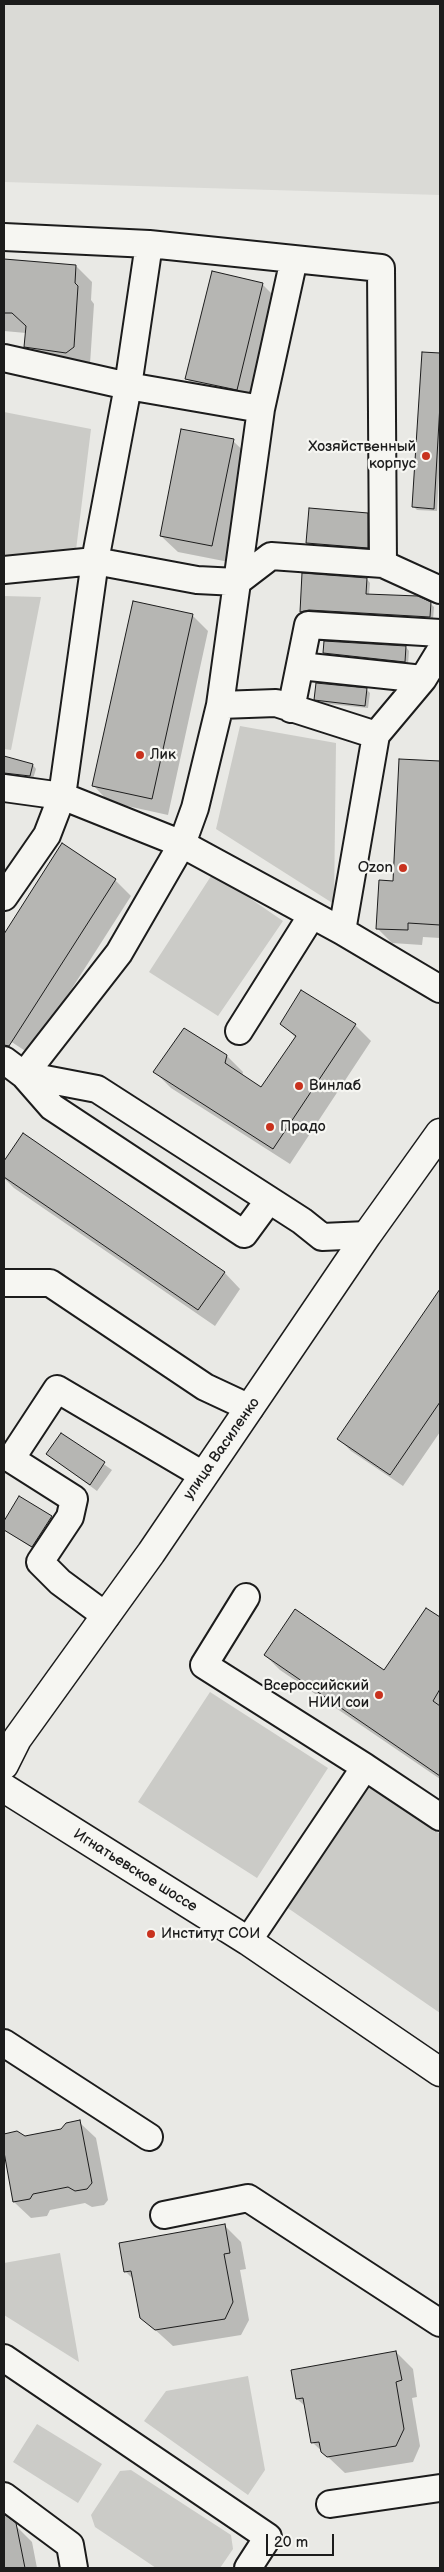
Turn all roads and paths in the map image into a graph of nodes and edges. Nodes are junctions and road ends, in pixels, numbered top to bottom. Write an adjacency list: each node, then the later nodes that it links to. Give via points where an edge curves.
1 (4, 237): 2 (lane)
2 (149, 244): 3 (lane); 5 (lane)
3 (294, 259): 6 (lane); 8 (lane, via 381,268)
4 (4, 358): 5 (lane)
5 (128, 386): 6 (lane); 7 (lane)
6 (261, 409): 10 (lane)
7 (95, 561): 9 (lane); 10 (lane, via 197,580); 20 (lane)
8 (383, 564): 10 (lane, via 270,556); 11 (lane)
9 (4, 570)
10 (238, 582): 16 (lane)
11 (440, 590)
12 (440, 633): 14 (lane, via 308,625)
13 (440, 651): 15 (lane)
14 (300, 666): 15 (lane); 17 (lane)
15 (423, 679): 18 (lane)
16 (220, 704): 17 (lane, via 276,704); 21 (lane, via 195,808)
17 (291, 708): 18 (lane)
18 (376, 735): 24 (lane)
19 (4, 788): 20 (lane)
20 (62, 796): 21 (lane); 22 (lane, via 47,835)
21 (182, 844): 23 (lane); 27 (lane, via 119,953)
22 (4, 897)
23 (312, 915): 24 (lane); 26 (lane)
24 (342, 931): 25 (lane)
25 (440, 989)
26 (239, 1031)
27 (14, 1068): 29 (lane, via 97,1089); 29 (lane, via 52,1107 244,1234)
28 (440, 1133): 30 (main road, улица Василенко)
29 (269, 1200): 30 (lane, via 322,1237)
30 (367, 1235): 32 (main road, улица Василенко)
31 (4, 1283): 32 (lane, via 50,1283 205,1387)
32 (250, 1408): 33 (main road, улица Василенко)
33 (203, 1475): 35 (main road, улица Василенко); 35 (lane, via 57,1388 11,1459 74,1499 70,1517 40,1562 60,1582)
34 (246, 1598): 37 (lane, via 204,1665)
35 (106, 1616): 36 (main road, улица Василенко, via 17,1739)
36 (4, 1765)
37 (365, 1767): 39 (lane); 40 (lane)
38 (4, 1788): 40 (main road, Игнатьевское шоссе)
39 (440, 1817)
40 (248, 1942): 42 (main road, Игнатьевское шоссе)
41 (4, 2043): 43 (lane)
42 (440, 2072)
43 (149, 2137)
44 (164, 2216): 45 (lane, via 248,2198)
45 (440, 2323)
46 (4, 2358): 51 (lane, via 268,2537)
47 (440, 2488): 49 (lane)
48 (4, 2496): 50 (lane, via 70,2545)
49 (330, 2504)
50 (74, 2568)
51 (248, 2568)

